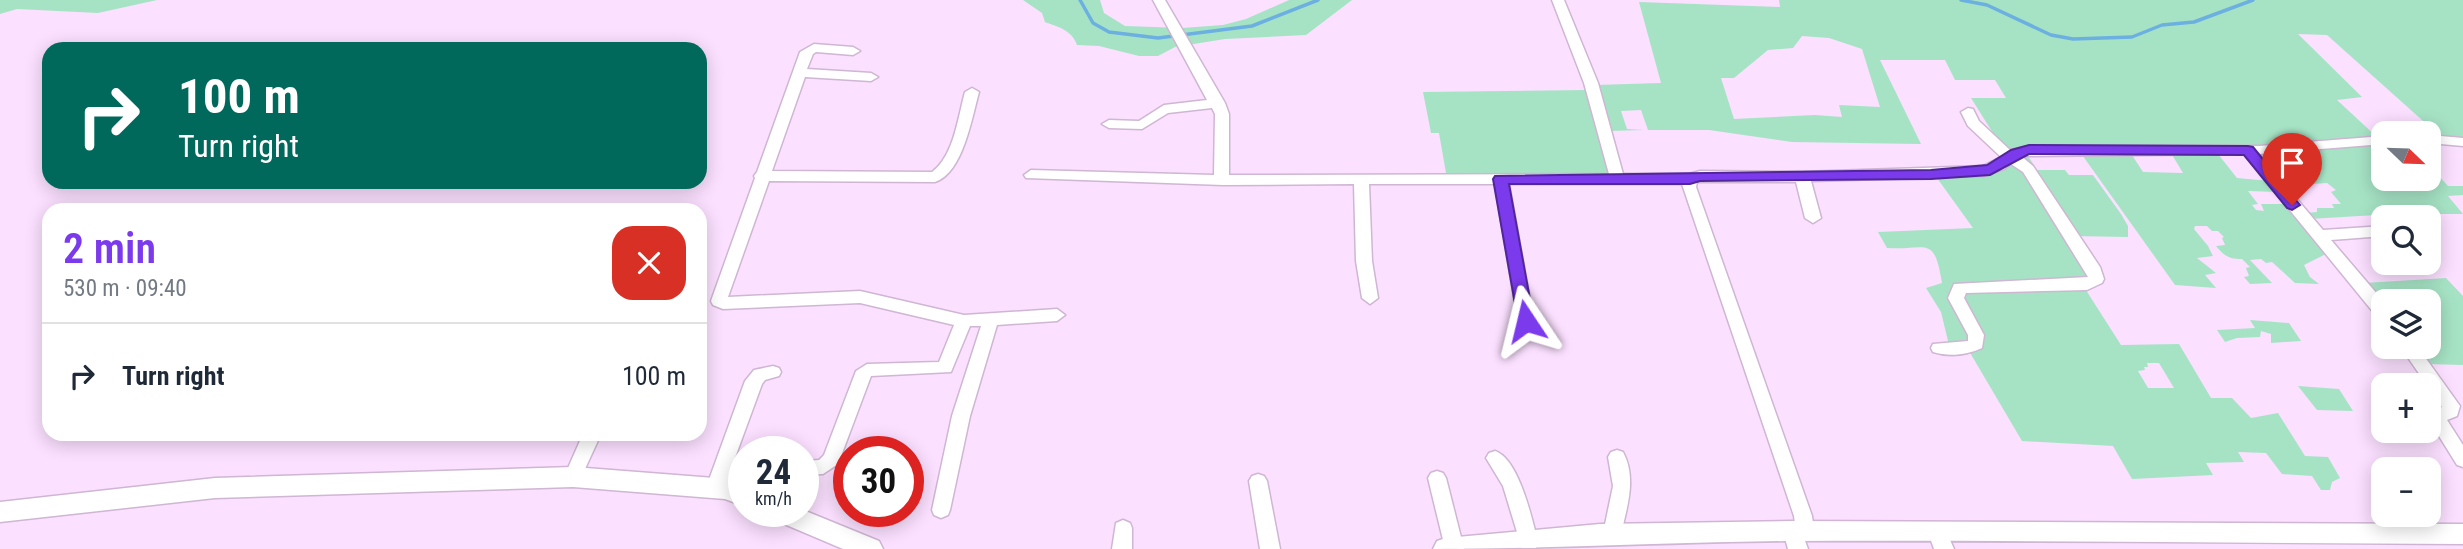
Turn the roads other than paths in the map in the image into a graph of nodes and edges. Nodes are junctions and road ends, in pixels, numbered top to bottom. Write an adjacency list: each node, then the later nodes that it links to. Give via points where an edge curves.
1 (1159, 0): 7 (street)
2 (1558, 0): 19 (street, via 1591,83)
3 (853, 51): 4 (street, via 810,49)
4 (799, 73): 5 (street); 16 (street)
5 (871, 76)
6 (972, 92): 16 (street, via 949,164 935,177)
7 (1218, 103): 9 (street, via 1164,109 1142,125); 22 (street)
8 (1968, 112): 14 (street, via 1973,123)
9 (1109, 124)
10 (2441, 140): 12 (street)
11 (2371, 141): 13 (street)
12 (2463, 142)
13 (2248, 150): 14 (street, via 2034,150); 25 (street)
14 (2010, 157): 17 (street, via 1984,171); 32 (street, via 2030,172 2096,279 2087,284 1960,288 1956,298 1976,335 1976,344)
15 (1031, 175): 22 (street)
16 (761, 176): 30 (street, via 719,301 860,297)
17 (1802, 177): 21 (street); 23 (street)
18 (1361, 178): 20 (street); 22 (street); 27 (street)
19 (1617, 178): 20 (street); 21 (street)
20 (1501, 179): 31 (street)
21 (1690, 179): 51 (street, via 1803,516)
22 (1223, 180)
23 (1813, 218)
24 (2371, 232): 25 (street)
25 (2317, 236): 26 (street)
26 (2371, 297)
27 (1370, 298)
28 (1057, 315): 29 (street)
29 (991, 319): 30 (street); 45 (street, via 961,416)
30 (964, 321): 40 (street, via 945,368 867,370 862,375 832,459)
31 (1532, 334)
32 (1939, 348)
33 (2417, 359): 39 (street, via 2451,406 2438,420)
34 (773, 372): 35 (street, via 760,374 754,381)
35 (742, 436)
36 (589, 441): 41 (street)
37 (1617, 457): 49 (street, via 1622,485)
38 (1494, 458): 53 (street, via 1512,484)
39 (2463, 460)
40 (819, 467)
41 (573, 477): 44 (street); 46 (street, via 215,488)
42 (1437, 478): 58 (street)
43 (1258, 481): 57 (street)
44 (728, 491)
45 (942, 510)
46 (0, 512)
47 (817, 527): 55 (street)
48 (1123, 528): 56 (street)
49 (1612, 534): 51 (street); 53 (street)
50 (2463, 534): 52 (street)
51 (1798, 537): 52 (street)
52 (1941, 540)
53 (1529, 542): 54 (street)
54 (1487, 547): 58 (street)
55 (870, 549)
56 (1122, 549)
57 (1270, 549)
58 (1449, 549)

